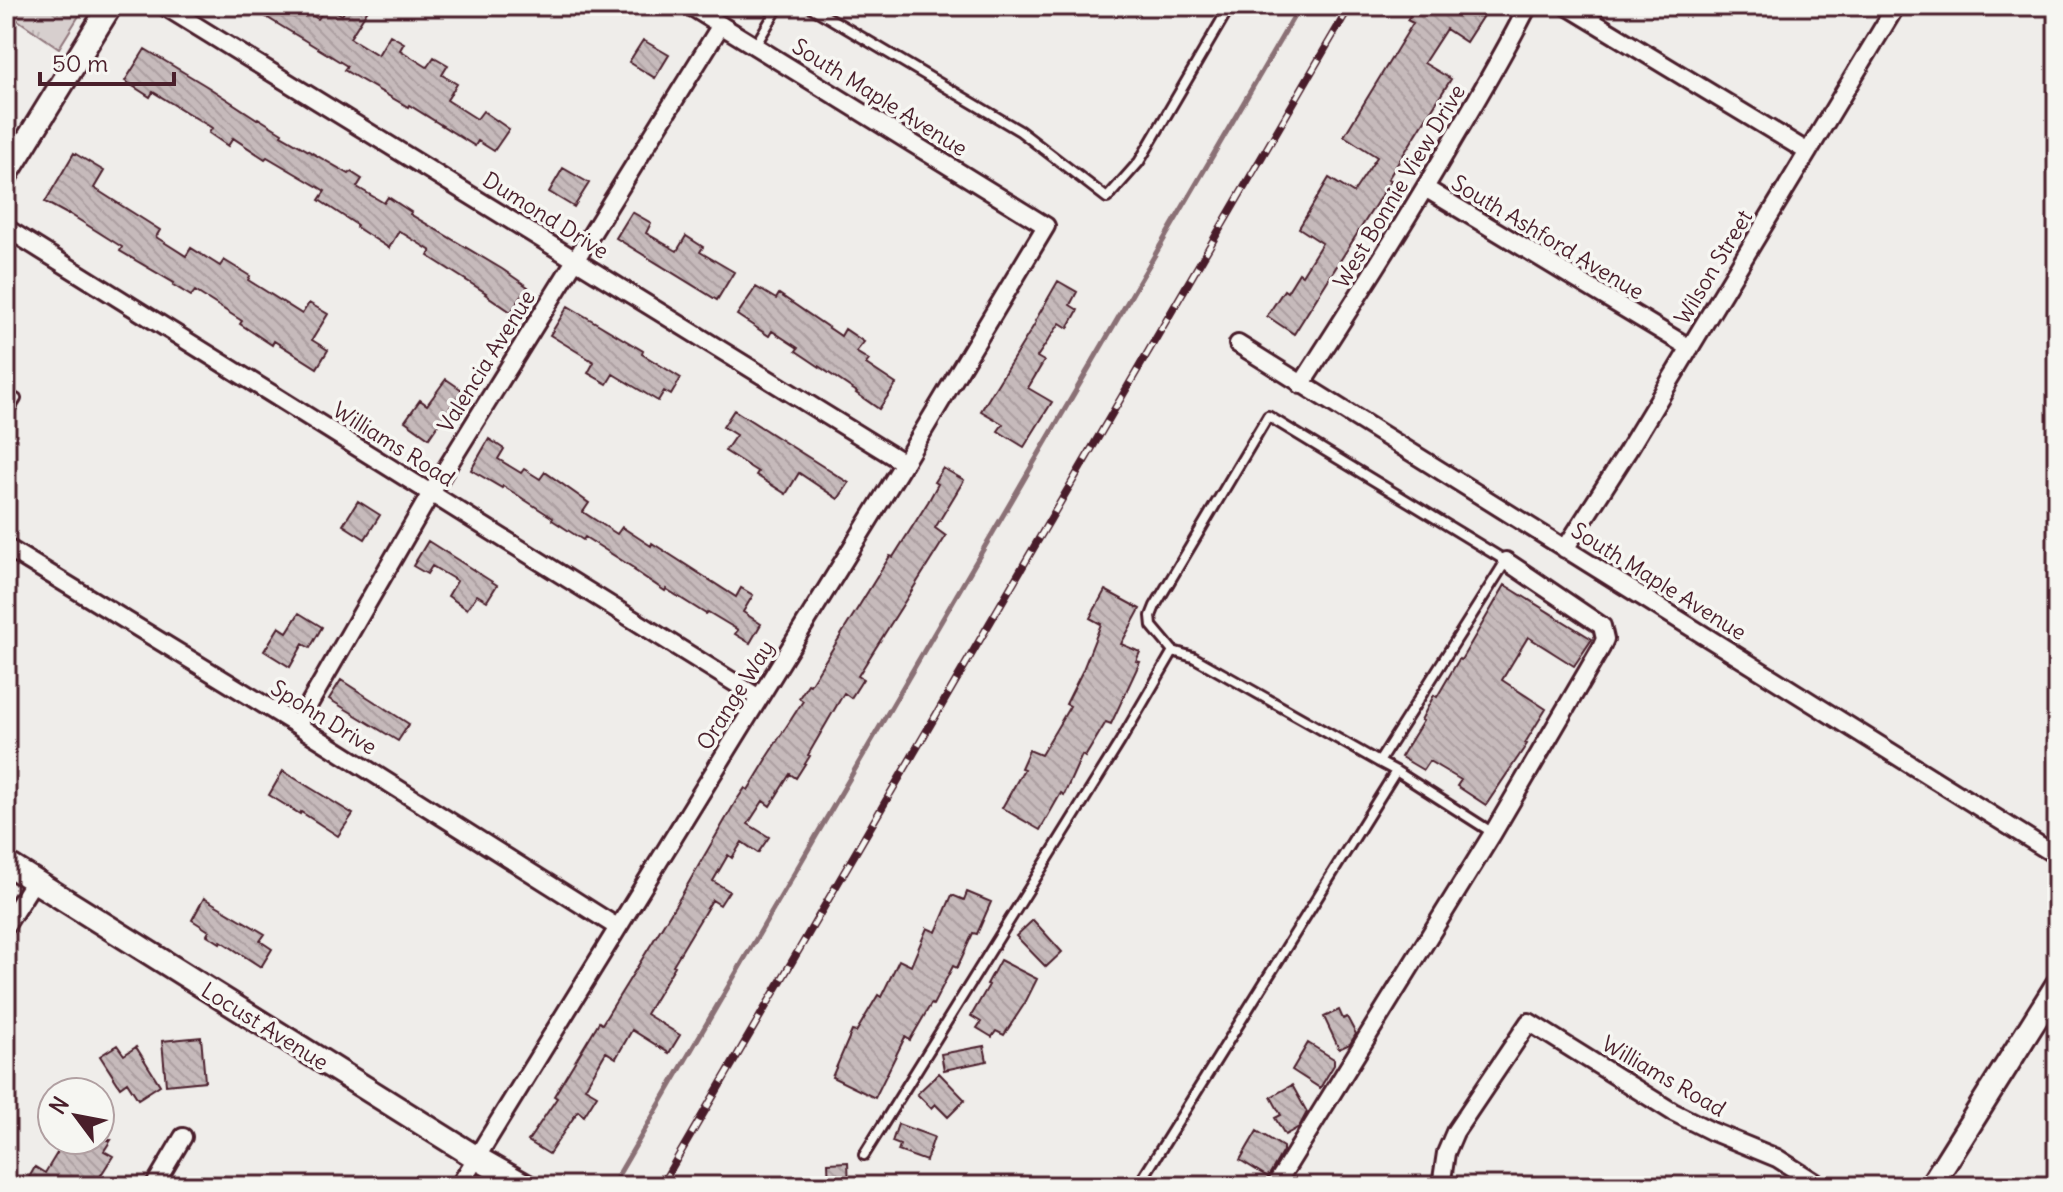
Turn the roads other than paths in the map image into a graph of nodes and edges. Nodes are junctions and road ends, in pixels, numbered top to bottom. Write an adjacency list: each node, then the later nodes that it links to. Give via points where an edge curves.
1 (110, 6): 13 (street)
2 (164, 6): 17 (street, Dumond Drive)
3 (690, 6): 10 (street, South Maple Avenue)
4 (779, 6): 11 (lane)
5 (809, 6): 6 (lane, via 1020,131 1107,198 1139,162)
6 (1230, 6)
7 (1528, 6): 14 (street, West Bonnie View Drive)
8 (1567, 6): 12 (street)
9 (1896, 6): 12 (street, Wilson Street)
10 (721, 25): 11 (street, South Maple Avenue); 17 (street, Valencia Avenue)
11 (755, 46): 15 (street, South Maple Avenue)
12 (1808, 152): 19 (street, Wilson Street)
13 (6, 175)
14 (1425, 188): 19 (street, South Ashford Avenue); 20 (street, West Bonnie View Drive)
15 (1046, 226): 23 (street, Orange Way)
16 (6, 228): 24 (street, Williams Road)
17 (576, 259): 23 (street, Dumond Drive); 24 (street, Valencia Avenue)
18 (1238, 344): 20 (street, South Maple Avenue)
19 (1690, 348): 26 (street, Wilson Street)
20 (1301, 385): 26 (street, South Maple Avenue)
21 (16, 399): 22 (lane)
22 (6, 415)
23 (904, 463): 29 (street, Orange Way)
24 (431, 493): 29 (street, Williams Road); 30 (street, Valencia Avenue)
25 (6, 547): 30 (street, Spohn Drive)
26 (1565, 549): 34 (street, South Maple Avenue)
27 (1506, 561): 28 (lane, via 1268,416 1155,606 1152,626); 31 (lane); 33 (street, via 1597,622 1605,639)
28 (1173, 651): 31 (lane, via 1193,657); 41 (lane)
29 (759, 698): 38 (street, Orange Way)
30 (297, 725): 38 (street, Spohn Drive)
31 (1379, 762): 32 (lane)
32 (1396, 771): 33 (lane); 46 (lane)
33 (1493, 833): 47 (street)
34 (2057, 856)
35 (6, 863): 36 (street, Locust Avenue)
36 (34, 881): 37 (street); 42 (street, Locust Avenue)
37 (6, 925)
38 (617, 927): 42 (street, Orange Way)
39 (2057, 985): 50 (street)
40 (183, 1137): 43 (street)
41 (864, 1155)
42 (477, 1158): 44 (street, Orange Way); 45 (street, Locust Avenue)
43 (154, 1186)
44 (459, 1186)
45 (526, 1186)
46 (1138, 1186)
47 (1275, 1186)
48 (1441, 1186): 49 (street, Williams Road, via 1455,1132 1529,1022 1673,1112 1777,1158)
49 (1821, 1186)
50 (1931, 1186)

